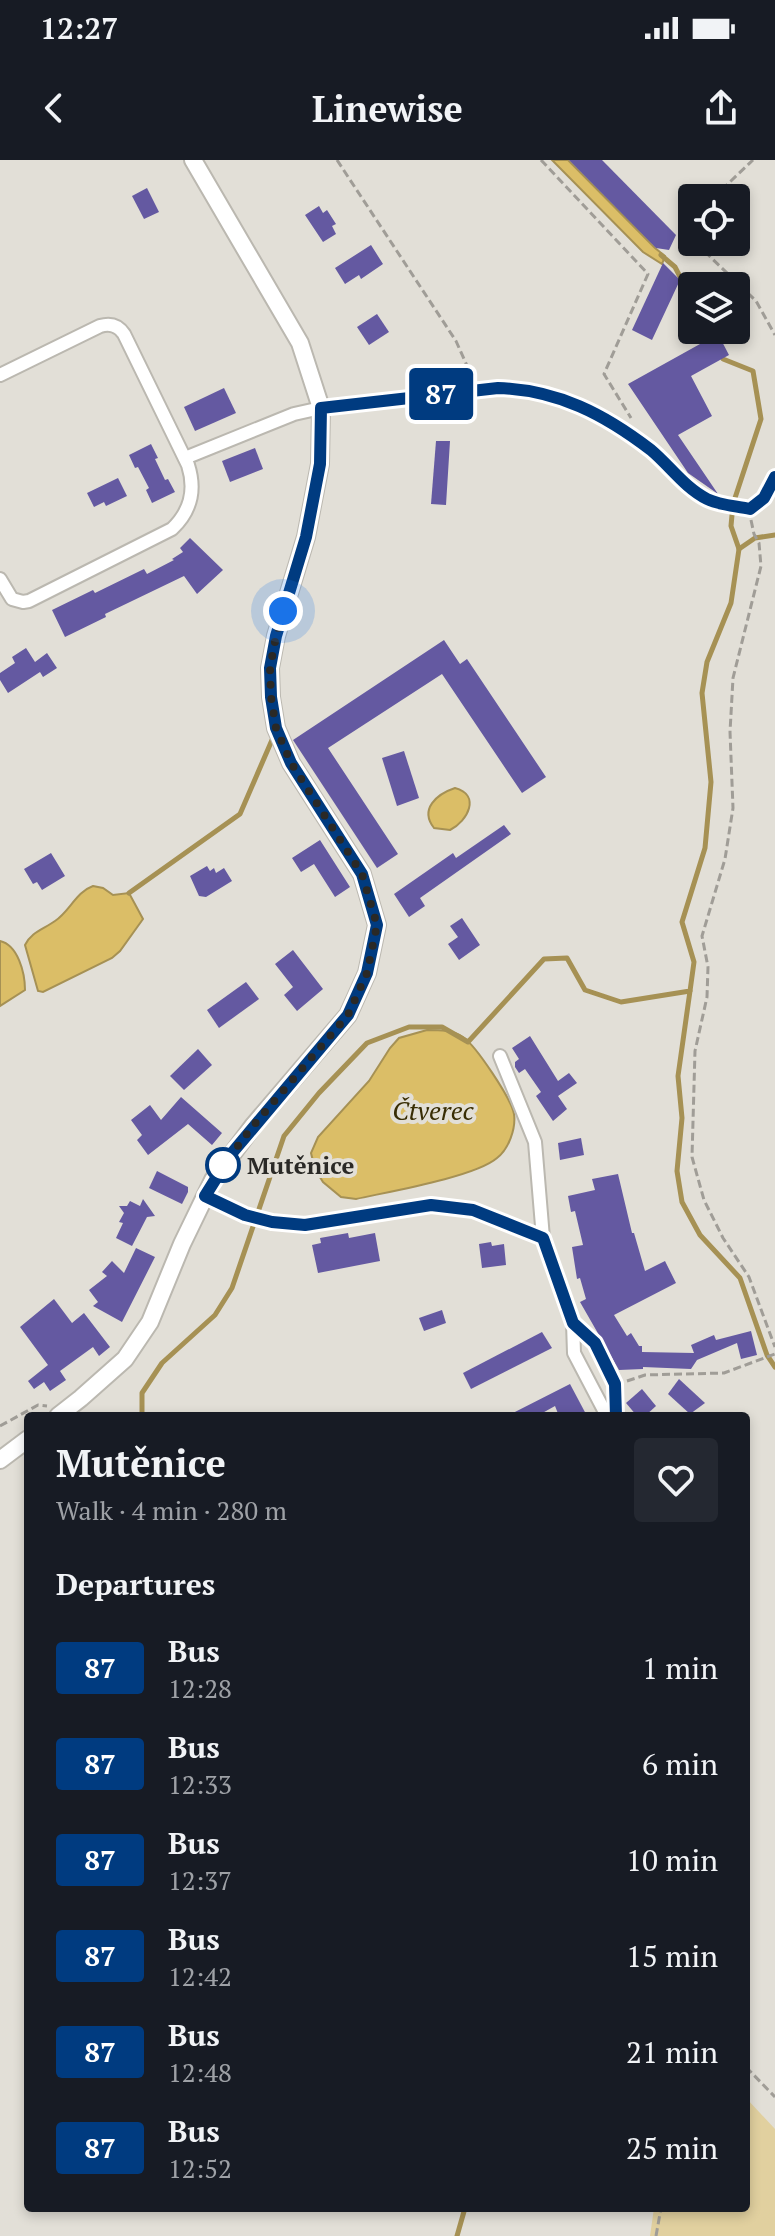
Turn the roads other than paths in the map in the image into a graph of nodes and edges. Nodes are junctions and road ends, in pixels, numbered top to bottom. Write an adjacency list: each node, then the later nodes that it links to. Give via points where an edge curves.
1 (193, 160): 3 (street, via 300,343)
2 (0, 375): 4 (street, via 100,326 117,327)
3 (321, 408): 4 (street); 5 (street, via 519,389 581,405 609,420 710,501 750,509 764,498); 8 (street, via 320,464 306,537 276,636 271,697 276,728 291,763 362,874 377,925 367,973 348,1015 232,1153)
4 (185, 458): 6 (street, via 192,496 172,529 29,601 12,599)
5 (775, 477)
6 (0, 579)
7 (500, 1056): 9 (street, via 535,1142)
8 (205, 1196): 9 (street, via 245,1215 305,1225 431,1205 473,1210); 11 (street, via 150,1322 125,1359 81,1398)
9 (543, 1238): 10 (street)
10 (573, 1323): 12 (street, via 574,1353); 13 (street, via 595,1343 615,1384)
11 (55, 1411)
12 (605, 1412)
13 (616, 1412)
14 (24, 1442): 15 (street)
15 (0, 1460)

